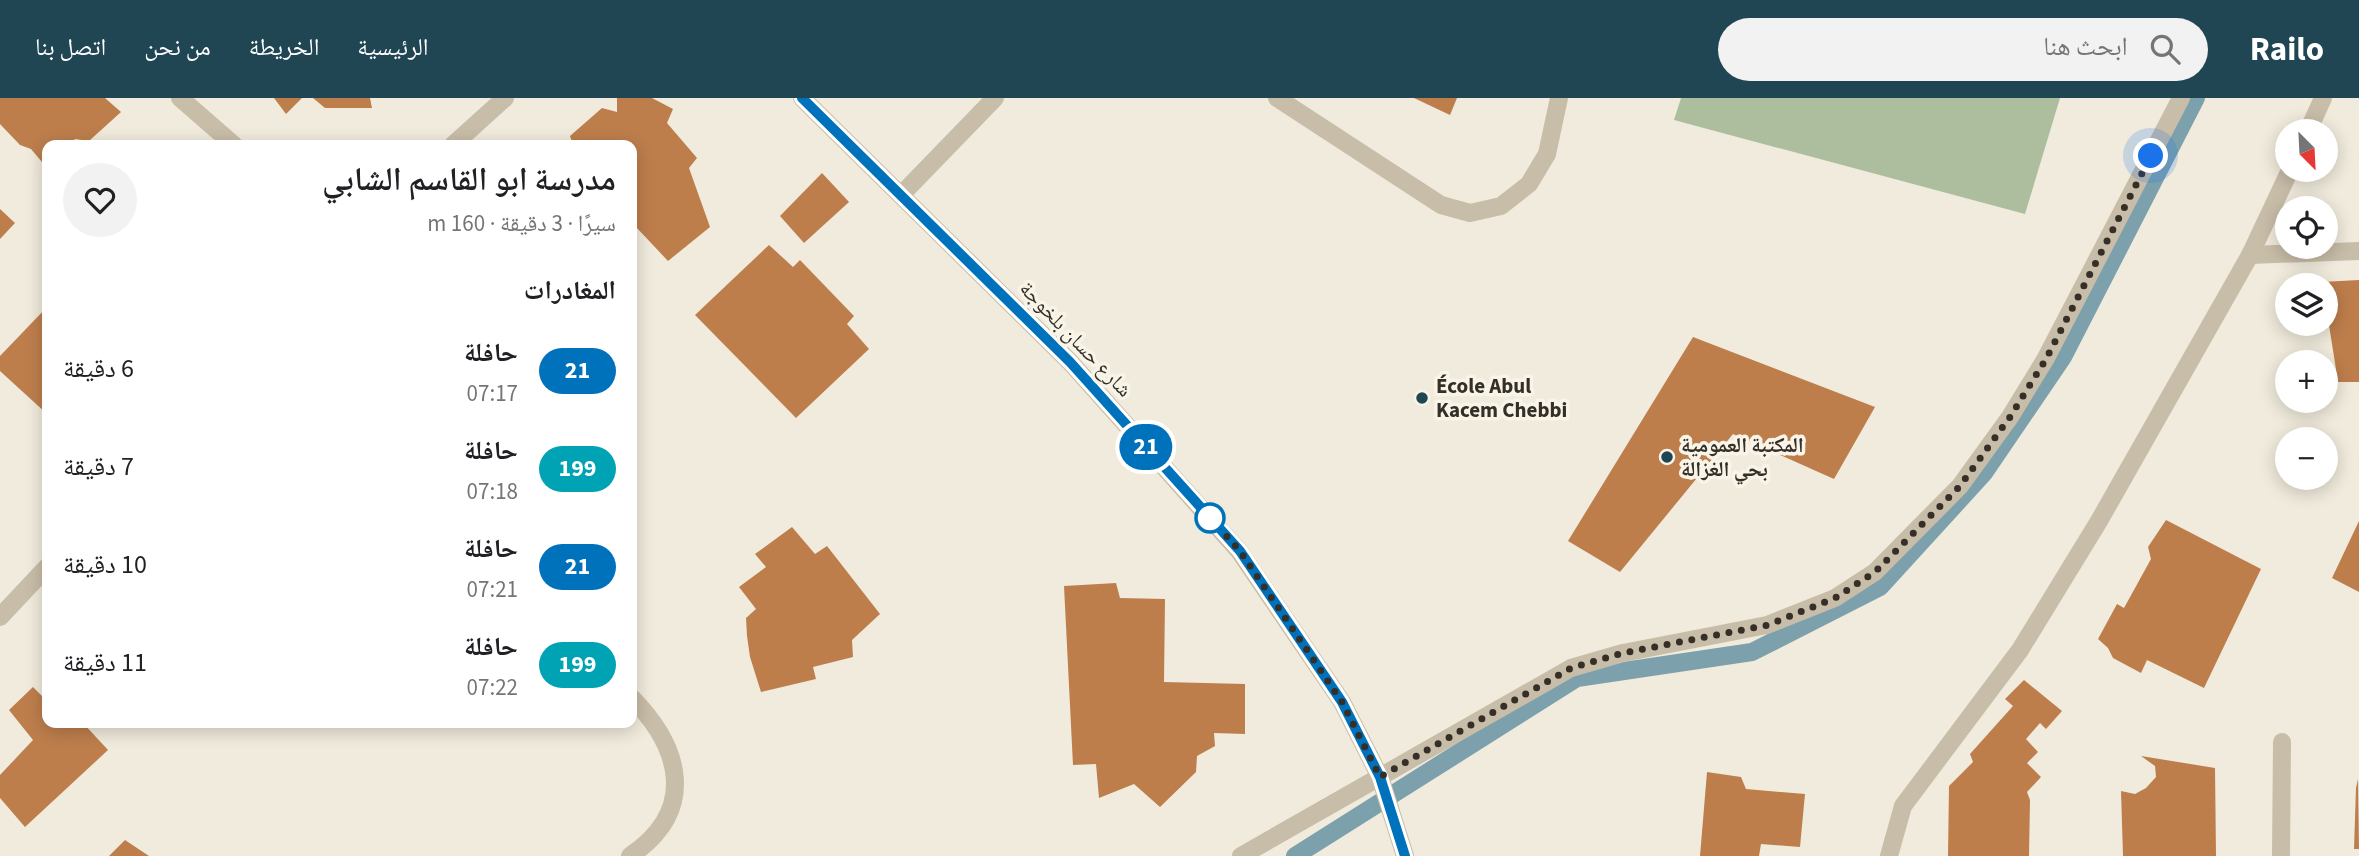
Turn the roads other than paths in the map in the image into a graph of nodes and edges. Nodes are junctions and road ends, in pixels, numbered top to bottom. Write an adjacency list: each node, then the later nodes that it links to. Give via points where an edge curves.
1 (180, 98): 10 (street)
2 (505, 98): 11 (street)
3 (802, 98): 13 (street, شارع حسان بلخوجة)
4 (995, 98): 13 (street)
5 (1277, 98): 6 (street, via 1441,205 1470,213 1500,206 1529,184 1547,154)
6 (1559, 98)
7 (2181, 98): 20 (street, via 2046,359 2010,417 1960,486 1875,572 1835,598 1768,625 1623,653 1571,668)
8 (2323, 98): 9 (street)
9 (2313, 119)
10 (228, 140)
11 (459, 140)
12 (2284, 182): 15 (street)
13 (902, 194): 20 (street, شارع حسان بلخوجة, via 1070,362 1240,551 1342,702)
14 (2359, 251): 15 (street)
15 (2250, 255): 24 (street, via 2020,650 1903,806)
16 (42, 572): 17 (street)
17 (0, 617)
18 (637, 703): 21 (street, via 649,716 677,777 675,802 660,828)
19 (2282, 742): 25 (street)
20 (1380, 777): 22 (street); 23 (street, شارع حسان بلخوجة)
21 (630, 856)
22 (1241, 856)
23 (1405, 856)
24 (1889, 856)
25 (2281, 856)

